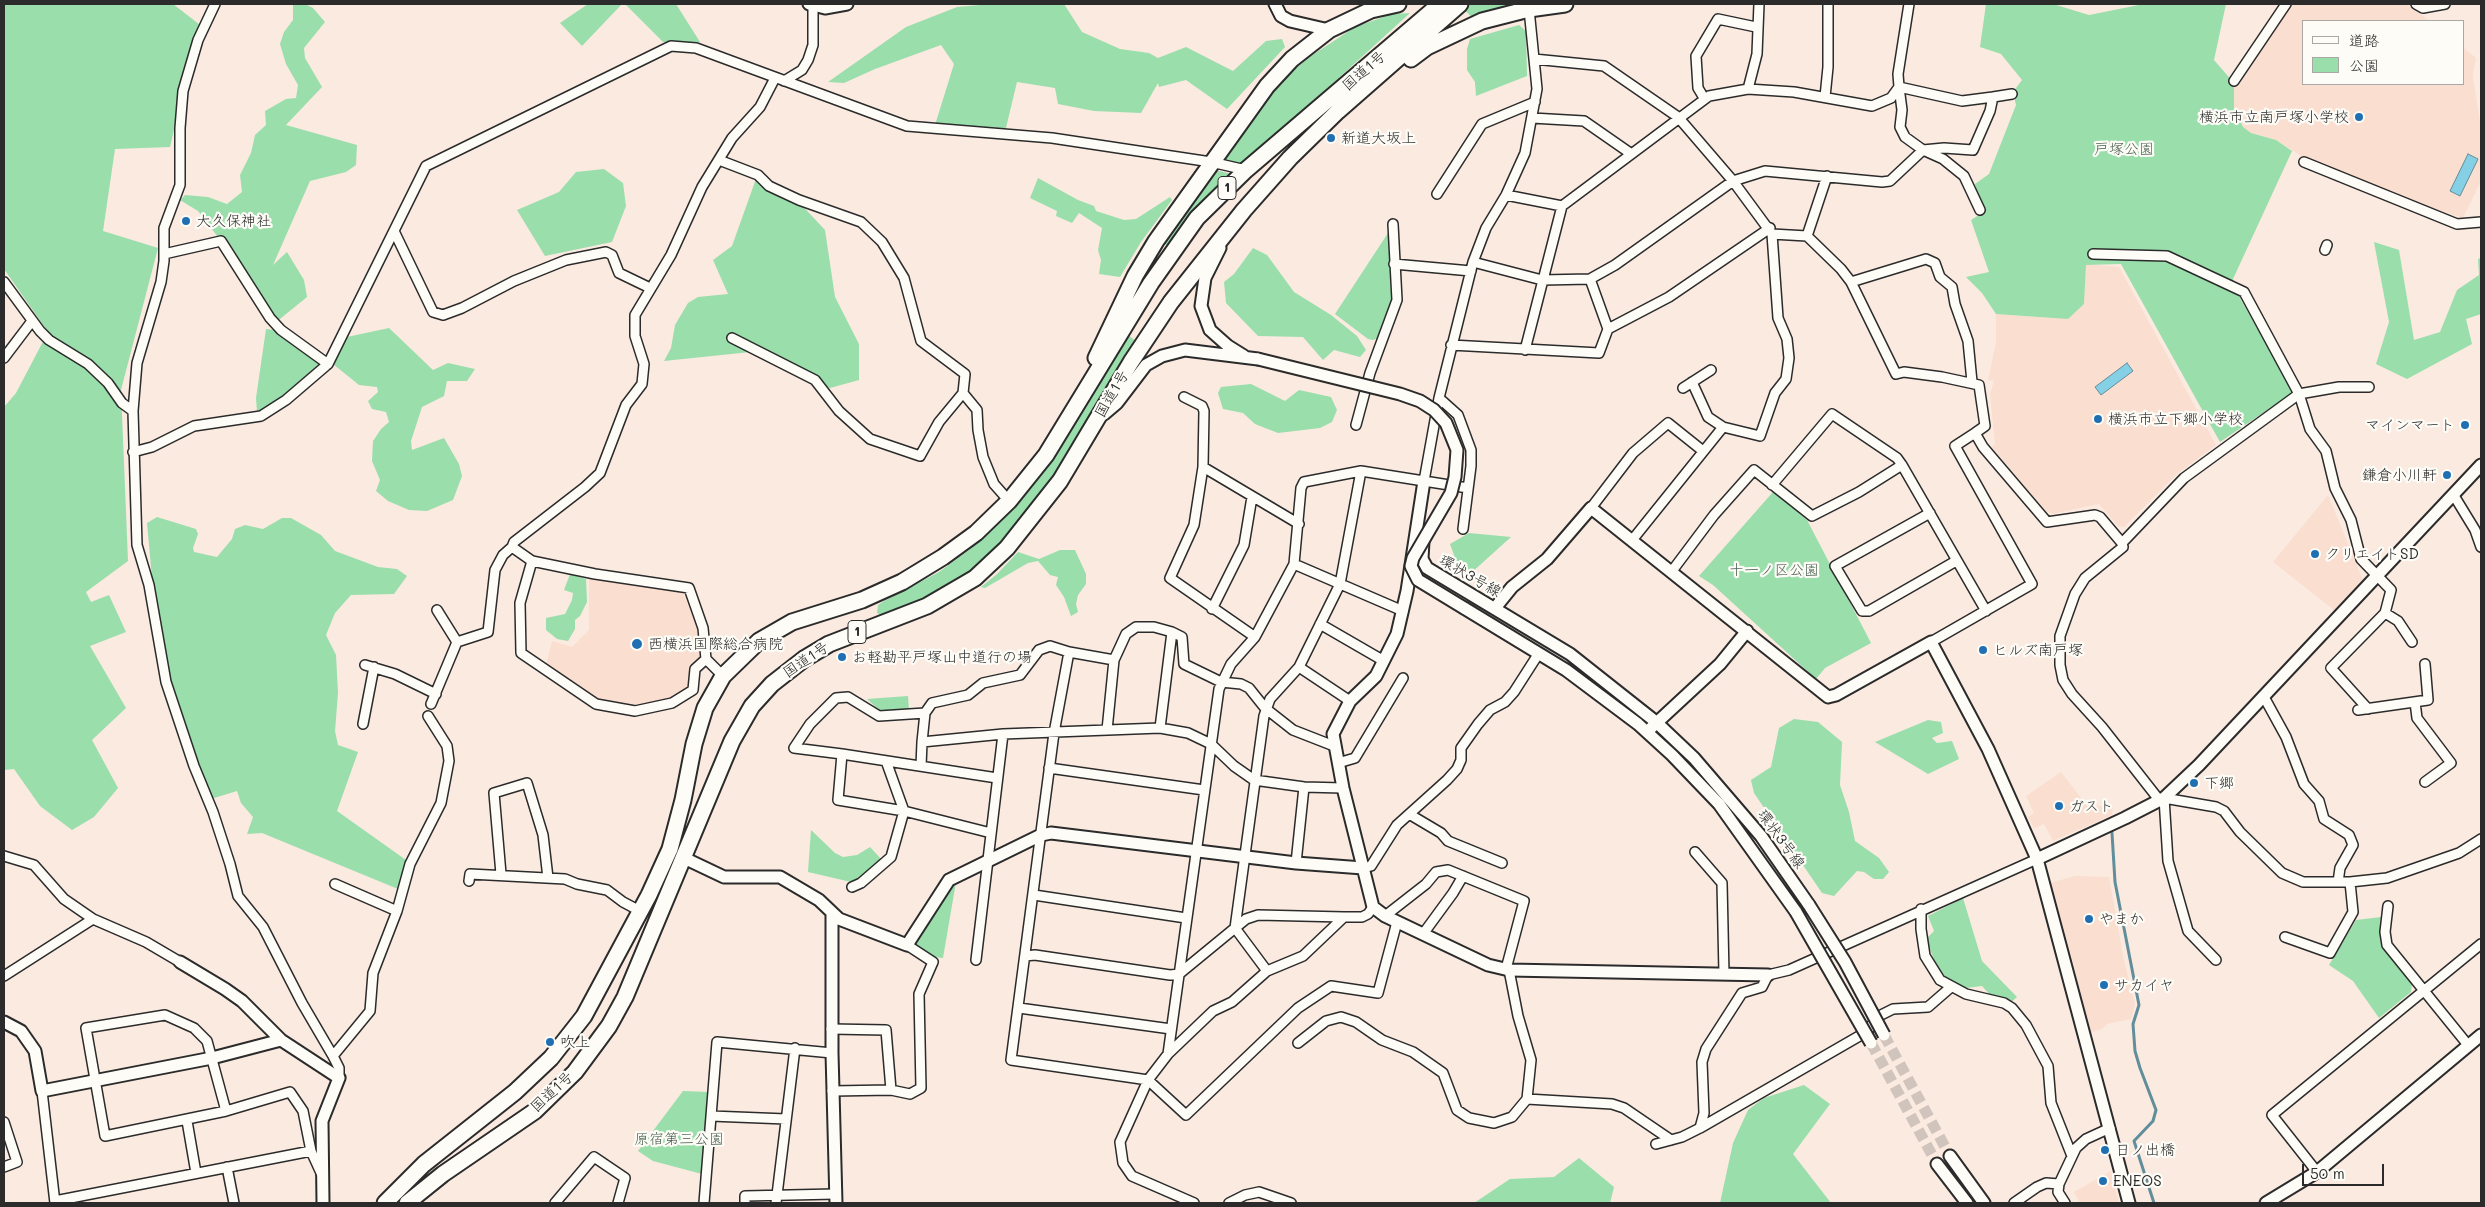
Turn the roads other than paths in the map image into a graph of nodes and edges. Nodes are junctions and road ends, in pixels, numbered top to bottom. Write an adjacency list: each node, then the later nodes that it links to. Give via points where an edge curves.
1 (214, 4): 49 (street, via 198,40 183,91 180,186 164,228)
2 (847, 4): 14 (street, via 826,8)
3 (1275, 4): 17 (street, via 1281,16 1290,21)
4 (1398, 4): 17 (highway, 国道1号 / 1, via 1371,10)
5 (1440, 4): 36 (highway, 国道1号 / 1)
6 (1460, 4): 23 (highway, 国道1号 / 1)
7 (1565, 4): 15 (highway, 国道1号 / 1)
8 (1759, 4): 16 (street)
9 (1828, 4): 25 (street)
10 (1910, 4): 21 (street)
11 (2286, 4): 20 (street)
12 (2416, 4): 13 (street, via 2422,8)
13 (2445, 4)
14 (811, 5): 19 (street, via 813,45 808,60 802,70)
15 (1529, 9): 18 (street); 23 (highway, 国道1号 / 1, via 1461,30)
16 (1756, 27): 22 (street, via 1757,54); 27 (street, via 1718,20 1696,56 1698,88)
17 (1330, 30): 34 (highway, 国道1号 / 1, via 1292,59 1267,86)
18 (1534, 59): 28 (street); 29 (street, via 1604,66)
19 (779, 79): 33 (street); 34 (street, via 908,126 1052,138); 46 (street, via 696,48 671,46 426,166)
20 (2234, 81)
21 (1898, 87): 25 (street, via 1891,98 1872,106); 26 (street, via 1962,101); 31 (street, via 1902,110 1900,127 1905,137)
22 (1748, 89): 25 (street); 27 (street)
23 (1361, 90): 45 (highway, 国道1号 / 1, via 1290,158)
24 (2012, 94): 26 (street)
25 (1825, 97)
26 (1993, 97): 31 (street, via 1973,150)
27 (1704, 98): 29 (street)
28 (1535, 102): 30 (street); 39 (street, via 1482,124)
29 (1678, 117): 32 (street); 38 (street)
30 (1532, 118): 32 (street, via 1584,121); 40 (street, via 1525,153)
31 (1923, 150): 37 (street, via 1890,180 1882,182); 42 (street, via 1943,159 1964,176)
32 (1630, 153): 41 (street)
33 (718, 160): 58 (street, via 671,255); 72 (street, via 758,174 769,186 799,200 861,222 882,242 897,263 921,341 965,374)
34 (1211, 162): 36 (street); 77 (highway, 国道1号 / 1, via 1135,276)
35 (2304, 162): 43 (street, via 2457,224)
36 (1246, 170): 77 (highway, 国道1号 / 1, via 1178,242)
37 (1827, 176): 38 (street, via 1765,171); 48 (street)
38 (1733, 181): 47 (street); 54 (street, via 1615,265)
39 (1437, 194)
40 (1506, 195): 41 (street); 51 (street, via 1486,228)
41 (1562, 206): 55 (street)
42 (1980, 210)
43 (2481, 222)
44 (1393, 224): 52 (street)
45 (1231, 226): 64 (street, via 1204,278 1201,306 1210,330); 78 (highway, 国道1号 / 1, via 1152,329)
46 (394, 231): 58 (street, via 433,312 443,315 566,260 606,252 612,255 619,273); 66 (street)
47 (1771, 231): 48 (street); 60 (street, via 1669,297); 80 (street, via 1778,318 1787,339 1789,358 1786,379 1775,393 1760,436)
48 (1807, 236): 56 (street)
49 (164, 254): 66 (street, via 221,241 281,330); 76 (street, via 161,282 137,363)
50 (2093, 254): 73 (street, via 2167,256 2244,292)
51 (1473, 262): 53 (street); 55 (street)
52 (1394, 264): 53 (street); 79 (street, via 1397,300 1370,373)
53 (1471, 271): 62 (street)
54 (1590, 279): 55 (street); 60 (street)
55 (1542, 280): 63 (street)
56 (1851, 282): 69 (street, via 1896,374 1904,372); 69 (street, via 1926,259 1936,263 1940,277 1952,288 1968,341)
57 (4, 283): 59 (street)
58 (650, 288): 101 (street, via 635,315 635,336 644,364 642,384 626,405 600,473 514,542)
59 (32, 321): 65 (street); 76 (street, via 49,340 88,364)
60 (1608, 329): 63 (street, via 1599,353)
61 (732, 338): 72 (street, via 815,380 840,411 870,439 920,456 939,422)
62 (1451, 345): 63 (street); 75 (street)
63 (1525, 350)
64 (1246, 357): 78 (street, via 1185,350 1162,356 1146,365 1117,403); 99 (street, bridge, via 1400,394 1420,401 1440,417 1452,436 1457,464 1451,493)
65 (4, 358)
66 (328, 364): 83 (street, via 262,416 194,426 152,448)
67 (1711, 370): 68 (street)
68 (1692, 382): 71 (street); 80 (street, via 1708,417)
69 (1972, 382): 81 (street, via 1979,385 1985,423)
70 (2369, 387): 73 (street, via 2339,387)
71 (1683, 388)
72 (963, 393): 93 (street, via 978,410 983,457 994,484)
73 (2299, 394): 100 (street, via 2184,478); 107 (street, via 2308,424 2326,451 2335,488 2351,520 2361,559)
74 (1184, 397): 86 (street, via 1202,406 1204,411)
75 (1439, 398): 88 (street); 90 (street, via 1458,415 1464,428 1471,450)
76 (133, 411): 83 (street)
77 (1068, 419): 93 (highway, 国道1号 / 1, via 1046,455)
78 (1097, 420): 117 (highway, 国道1号 / 1, via 1060,481 1007,548 960,589 927,606)
79 (1356, 425)
80 (1722, 427): 82 (street)
81 (1975, 433): 100 (street, via 1983,447 2047,522 2095,515); 114 (street, via 1955,446 2032,584)
82 (1703, 451): 94 (street, via 1668,423 1633,453); 98 (street)
83 (133, 452): 229 (street, via 137,544 149,585 166,682 179,724 213,812 238,896 263,927)
84 (1902, 465): 89 (street, via 1812,516); 89 (street, via 1897,458 1832,414); 95 (street)
85 (2481, 465): 91 (street)
86 (1203, 467): 92 (street); 111 (street, via 1194,526 1170,578)
87 (1361, 471): 88 (street); 96 (street, via 1304,482); 108 (street)
88 (1424, 481): 90 (street); 113 (street)
89 (1772, 485): 106 (street, via 1754,470 1714,515)
90 (1468, 488): 97 (street)
91 (2453, 494): 102 (street, via 2475,530); 107 (street)
92 (1252, 497): 96 (street); 111 (street, via 1244,545)
93 (1010, 501): 109 (highway, 国道1号 / 1, via 976,533 943,557 902,582)
94 (1591, 508): 98 (street); 110 (street, via 1547,559 1512,587)
95 (1930, 513): 104 (street); 104 (street, via 1835,566 1862,611 1869,611)
96 (1299, 524): 105 (street)
97 (1463, 529)
98 (1633, 539): 106 (street)
99 (1423, 541): 110 (street, 環状3号線, via 1422,559 1427,568); 125 (street, 環状3号線, bridge, via 1411,566 1418,580)
100 (2122, 542): 163 (street, via 2123,547 2085,578 2075,594 2060,636 2060,665 2063,680 2072,694)
101 (512, 547): 103 (street); 121 (street, via 495,570 488,632)
102 (2481, 547)
103 (532, 560): 126 (street, via 595,574 689,588 702,628); 126 (street, via 520,603 521,653 596,704 636,711 672,704 693,690 695,669)
104 (1956, 561): 114 (street)
105 (1294, 564): 108 (street); 120 (street)
106 (1672, 571): 119 (street)
107 (2376, 576): 115 (street, via 2391,590); 135 (street)
108 (1340, 584): 113 (street); 116 (street)
109 (862, 600): 117 (highway); 131 (highway, 国道1号 / 1, via 792,622 759,641)
110 (1495, 608): 142 (street, 環状3号線, via 1570,654)
111 (1212, 609): 120 (street)
112 (437, 610): 121 (street)
113 (1403, 611): 128 (street, via 1397,634)
114 (1986, 611): 122 (street)
115 (2386, 612): 123 (street, via 2398,621); 137 (street, via 2331,668 2363,709)
116 (1320, 624): 128 (street); 130 (street)
117 (872, 626): 173 (highway, 国道1号 / 1, via 829,644 804,659 772,684 752,706 732,741)
118 (1172, 632): 127 (street, via 1136,627 1126,634); 133 (street, via 1182,637 1184,664); 144 (street)
119 (1747, 632): 122 (street, via 1828,697); 142 (street, via 1720,664)
120 (1255, 637): 133 (street, via 1231,664)
121 (457, 642): 134 (street)
122 (1931, 642): 174 (street, via 1988,749)
123 (2412, 642)
124 (1069, 652): 127 (street); 140 (street, via 1050,646 1039,650 1020,675 983,683 968,696 932,703); 147 (street)
125 (1540, 654): 146 (street, 環状3号線, via 1596,691); 165 (street, via 1514,692 1478,724 1461,748 1461,760 1448,780)
126 (706, 660): 131 (street)
127 (1114, 660): 145 (street)
128 (1384, 661): 136 (street, via 1376,676)
129 (2425, 664): 137 (street, via 2428,700)
130 (1299, 667): 136 (street); 139 (street)
131 (723, 676): 191 (highway, 国道1号 / 1, via 705,708 670,849)
132 (1403, 678): 154 (street, via 1355,758)
133 (1221, 682): 139 (street, via 1249,688); 150 (street)
134 (436, 694): 138 (street); 143 (street, via 395,674 369,666)
135 (2264, 697): 163 (street); 183 (street, via 2286,737 2304,784 2319,801 2324,819 2348,835 2352,845 2340,868)
136 (1350, 700): 151 (street, via 1333,734)
137 (2415, 702): 159 (street, via 2417,718 2451,763)
138 (431, 704)
139 (1265, 708): 151 (street, via 1293,730); 158 (street)
140 (924, 713): 149 (street); 152 (street, via 879,716 848,697 836,698 810,724 794,748)
141 (428, 716): 192 (street, via 447,746 446,780 441,803 410,864)
142 (1656, 722): 146 (street); 221 (street, 環状3号線, bridge, via 1728,794 1761,836 1845,962)
143 (363, 724)
144 (1160, 728): 145 (street); 150 (street, via 1188,732)
145 (1107, 730): 147 (street)
146 (1647, 732): 224 (street, 環状3号線, bridge, via 1719,804 1796,912)
147 (1054, 733): 148 (street); 156 (street)
148 (1002, 734): 149 (street); 157 (street)
149 (922, 742): 155 (street)
150 (1211, 744): 158 (street); 162 (street)
151 (1334, 746): 154 (street)
152 (842, 754): 153 (street); 164 (street, via 838,800)
153 (886, 761): 155 (street); 164 (street)
154 (1338, 763): 161 (street)
155 (921, 766): 157 (street)
156 (1049, 768): 162 (street); 167 (street)
157 (997, 778): 166 (street)
158 (1254, 780): 160 (street); 172 (street)
159 (2425, 782)
160 (1304, 787): 161 (street); 176 (street)
161 (1343, 788): 178 (street)
162 (1204, 790): 169 (street)
163 (2162, 800): 174 (street); 183 (street, via 2216,807 2282,873 2303,882); 206 (street, via 2168,861 2188,931)
164 (904, 811): 166 (street); 186 (street, via 890,857)
165 (1409, 814): 177 (street, via 1441,832 1448,841); 178 (street, via 1397,825 1371,866)
166 (991, 833): 175 (street)
167 (1041, 835): 169 (street, via 1051,833); 175 (street); 187 (street)
168 (2481, 839): 184 (street, via 2459,853 2387,878)
169 (1195, 852): 172 (street); 196 (street)
170 (1695, 852): 211 (street, via 1722,883)
171 (4, 856): 197 (street, via 34,865 64,899)
172 (1243, 857): 176 (street); 199 (street)
173 (684, 858): 193 (street, via 724,877 780,877 819,900); 263 (highway, 国道1号 / 1, via 625,997 609,1026 575,1072 535,1110)
174 (2037, 859): 190 (street); 244 (street)
175 (988, 862): 203 (street, via 949,880); 205 (street)
176 (1296, 863): 178 (street)
177 (1502, 863)
178 (1363, 868): 189 (street)
179 (501, 874): 181 (street); 181 (street, via 494,793 527,783 543,835); 182 (street, via 470,874)
180 (1463, 876): 194 (street, via 1448,870 1436,872 1426,884); 200 (street); 208 (street, via 1524,901)
181 (548, 878): 191 (street, via 606,890)
182 (469, 881)
183 (2338, 882): 184 (street)
184 (2350, 882): 201 (street, via 2353,912 2330,953)
185 (335, 884): 192 (street)
186 (852, 887)
187 (1034, 895): 196 (street); 204 (street)
188 (2388, 906): 215 (street, via 2388,945)
189 (1373, 907): 194 (street); 195 (street, via 1362,917)
190 (1921, 909): 212 (street, via 1789,970); 214 (street, via 1925,956 1940,980)
191 (640, 911): 262 (highway, 国道1号 / 1, via 584,1016 551,1058 515,1092 424,1164)
192 (397, 912): 229 (street, via 373,973 370,1011)
193 (832, 914): 203 (street, via 848,924); 218 (street)
194 (1385, 916): 198 (street)
195 (1344, 917): 199 (street, via 1258,915 1246,918); 209 (street, via 1303,956)
196 (1186, 918): 210 (street)
197 (93, 919): 207 (street, via 146,942); 213 (street)
198 (1397, 922): 200 (street); 232 (street, via 1378,993 1331,986 1298,1008 1186,1114)
199 (1235, 928): 209 (street); 210 (street)
200 (1423, 934): 208 (street, via 1488,965)
201 (2285, 937)
202 (2481, 944): 215 (street)
203 (906, 945): 234 (street, via 933,962 919,994 921,1088 910,1094)
204 (1025, 956): 210 (street); 216 (street)
205 (976, 960)
206 (2216, 960)
207 (180, 962): 222 (street, via 242,1001)
208 (1508, 970): 211 (street); 237 (street, via 1531,1060)
209 (1267, 971): 228 (street, via 1232,1002 1213,1011)
210 (1179, 974): 219 (street)
211 (1724, 974): 212 (street)
212 (1768, 975): 243 (street, via 1762,987 1742,993 1706,1049 1702,1062 1704,1113)
213 (4, 976)
214 (1951, 988): 243 (street, via 1928,1007 1893,1009 1877,1017 1868,1032); 249 (street, via 2004,1003 2026,1025 2048,1066 2051,1103)
215 (2424, 991): 225 (street); 253 (street, via 2272,1114)
216 (1019, 1008): 219 (street); 232 (street, via 1011,1060)
217 (4, 1022): 235 (street, via 21,1031 35,1051)
218 (832, 1029): 227 (street); 234 (street, via 886,1030)
219 (1171, 1029): 228 (street)
220 (2481, 1034): 225 (street)
221 (1884, 1035)
222 (281, 1040): 230 (street); 231 (street)
223 (1298, 1043): 237 (street, via 1326,1022 1341,1017 1356,1022 1382,1040 1413,1052 1443,1073 1457,1110 1469,1118 1494,1123 1512,1117)
224 (1871, 1043)
225 (2468, 1045): 253 (street)
226 (795, 1048): 227 (street); 239 (street, via 717,1042); 240 (street)
227 (832, 1054): 236 (street)
228 (1168, 1054): 232 (street)
229 (333, 1056): 231 (street, via 339,1068)
230 (212, 1058): 233 (street); 233 (street, via 203,1035 165,1015 86,1028); 238 (street)
231 (339, 1078): 255 (street, via 322,1122)
232 (1148, 1080): 268 (street, via 1120,1142 1123,1162 1132,1176)
233 (95, 1081): 235 (street); 241 (street, via 106,1136)
234 (891, 1090): 236 (street)
235 (42, 1091): 259 (street)
236 (832, 1091): 258 (street)
237 (1527, 1099): 245 (street, via 1612,1104 1624,1108)
238 (226, 1111): 241 (street); 247 (street, via 290,1092 303,1111)
239 (711, 1116): 240 (street); 266 (street)
240 (786, 1119): 257 (street)
241 (187, 1121): 254 (street)
242 (4, 1122): 251 (street, via 17,1162)
243 (1700, 1128): 245 (street)
244 (2110, 1128): 249 (street, via 2086,1139); 275 (street)
245 (1671, 1140): 246 (street)
246 (1656, 1144)
247 (311, 1151): 252 (street); 255 (street)
248 (1950, 1156): 272 (street)
249 (2072, 1156): 256 (street)
250 (1938, 1164): 271 (street)
251 (4, 1167)
252 (227, 1167): 254 (street); 260 (street)
253 (2317, 1172): 276 (street)
254 (196, 1173): 259 (street)
255 (323, 1177): 261 (street)
256 (2059, 1184): 273 (street, via 2046,1183); 274 (street, via 2058,1192)
257 (776, 1199): 258 (street); 267 (street, via 745,1196)
258 (836, 1199)
259 (55, 1202)
260 (234, 1203)
261 (323, 1203)
262 (385, 1203)
263 (406, 1203)
264 (555, 1203): 265 (street, via 594,1157 625,1178)
265 (618, 1203)
266 (704, 1203)
267 (745, 1203)
268 (1194, 1203)
269 (1229, 1203): 270 (street, via 1245,1194 1259,1192)
270 (1291, 1203)
271 (1967, 1203)
272 (1984, 1203)
273 (2014, 1203)
274 (2065, 1203)
275 (2129, 1203)
276 (2266, 1203)

